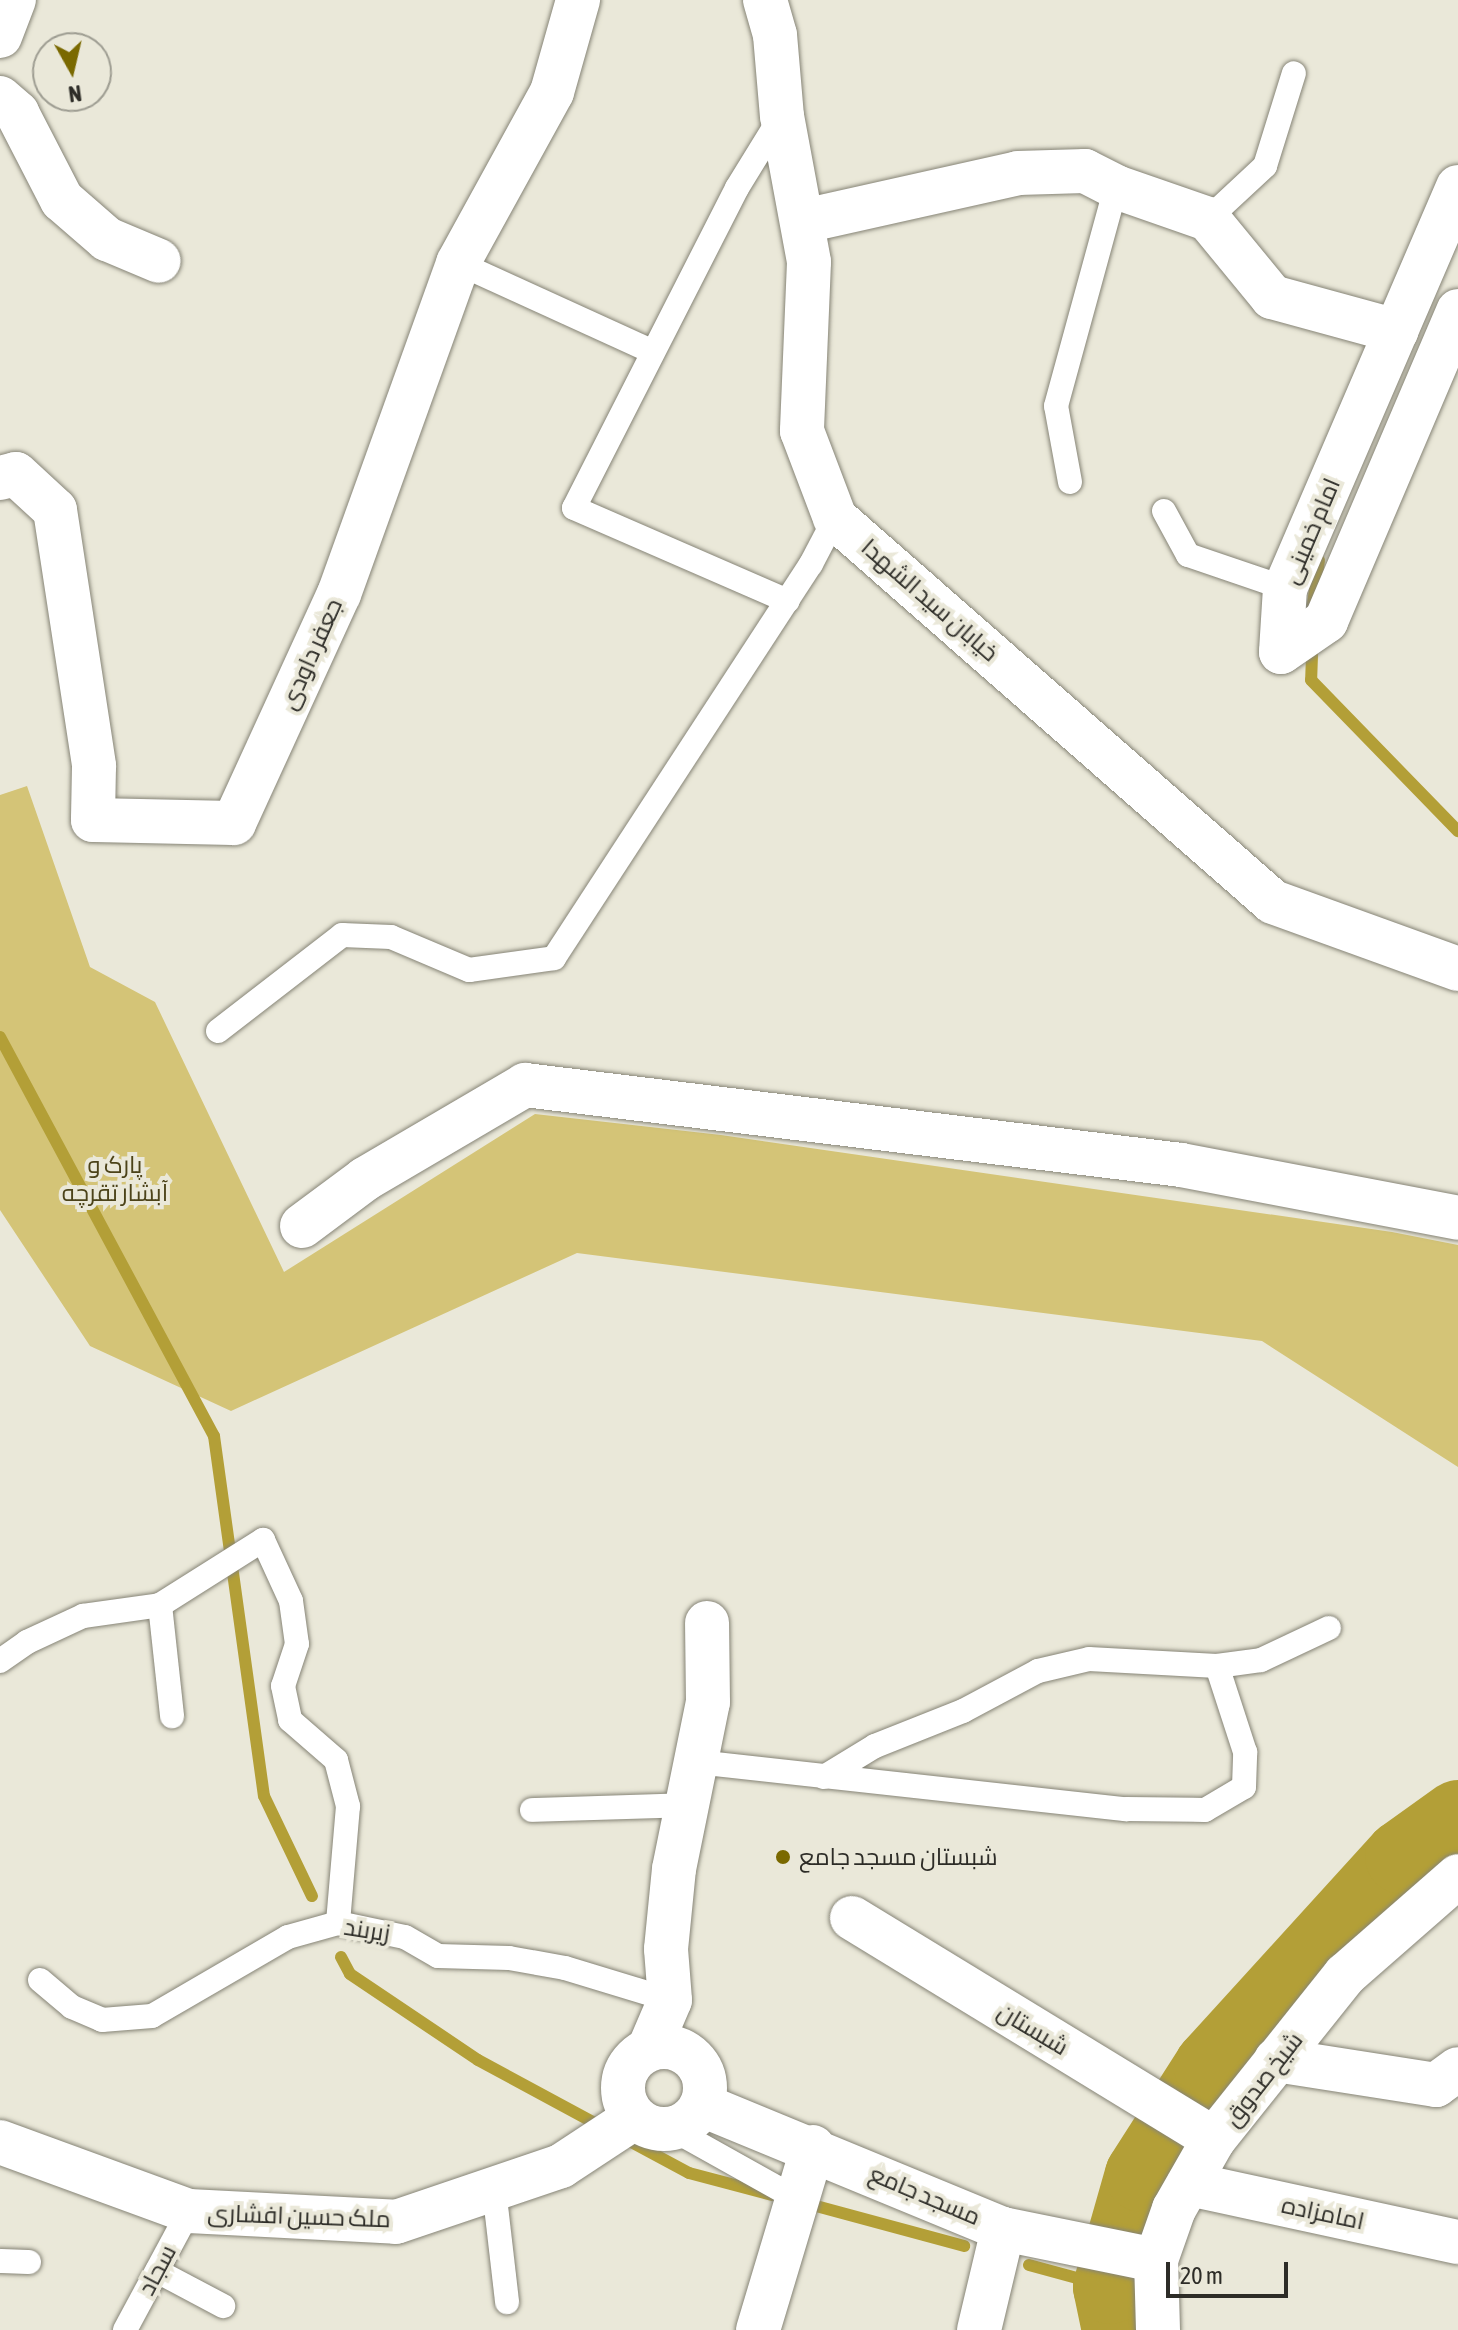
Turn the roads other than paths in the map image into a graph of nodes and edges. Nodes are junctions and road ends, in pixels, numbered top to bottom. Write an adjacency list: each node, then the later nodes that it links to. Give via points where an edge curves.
1 (578, 0): 11 (street, جعفر داودی, via 552,92)
2 (765, 0): 5 (street, خیابان سید الشهدا, via 775,35)
3 (1294, 73): 8 (lane, via 1265,166)
4 (0, 98): 10 (street, via 17,113 62,200 107,239)
5 (782, 116): 9 (street, خیابان سید الشهدا); 14 (lane, via 737,188)
6 (1116, 187): 8 (street); 9 (street, via 1085,171 1018,173); 16 (lane, via 1056,406)
7 (1458, 187): 13 (street, امام خمینی)
8 (1208, 219): 13 (street, via 1272,297)
9 (804, 221): 18 (street, خیابان سید الشهدا, via 809,262 802,431)
10 (159, 261)
11 (458, 263): 14 (lane); 15 (street, جعفر داودی, via 339,594 234,823 93,820 94,766 55,510 16,474)
12 (1458, 311): 19 (street, امام خمینی, via 1326,621 1281,652)
13 (1396, 331): 19 (street, امام خمینی)
14 (653, 352): 20 (lane, via 574,508)
15 (0, 478)
16 (1070, 482)
17 (1164, 511): 19 (lane, via 1188,555)
18 (835, 518): 20 (lane); 21 (street, خیابان سید الشهدا, via 1273,902)
19 (1285, 588)
20 (788, 601): 22 (lane, via 554,958 469,970 391,937 342,935)
21 (1458, 969)
22 (218, 1031)
23 (1458, 1218): 24 (street, via 1181,1165 525,1085 365,1179)
24 (302, 1226)
25 (160, 1605): 28 (lane, via 83,1616); 30 (lane); 37 (lane, via 263,1540 291,1601 297,1644 283,1686 290,1720 336,1760 348,1806)
26 (707, 1623): 31 (street, via 708,1702)
27 (1329, 1628): 29 (lane, via 1261,1660)
28 (0, 1661)
29 (1217, 1666): 32 (lane, via 1089,1659 1038,1671 963,1711 875,1746); 32 (lane, via 1245,1752 1244,1787 1205,1810 1126,1809)
30 (172, 1716)
31 (697, 1762): 32 (lane); 33 (street)
32 (824, 1777)
33 (688, 1805): 34 (lane); 39 (street, via 666,1949)
34 (532, 1810)
35 (1458, 1876): 41 (street, شیخ صدوق, via 1345,1975)
36 (852, 1918): 44 (street, شبستان)
37 (338, 1923): 38 (lane, زیربند, via 288,1937 152,2016 102,2020 72,2007); 39 (lane, زیربند, via 405,1937 438,1956 551,1966)
38 (40, 1980)
39 (670, 2000): 40 (street)
40 (649, 2049): 43 (street, via 628,2066 622,2093); 43 (street, via 677,2048 698,2065 706,2091)
41 (1276, 2060): 42 (street, via 1436,2085); 44 (street, شیخ صدوق)
42 (1458, 2069)
43 (646, 2123): 46 (street, مسجد جامع); 48 (street, ملک حسین افشاری, via 561,2166); 49 (lane)
44 (1214, 2139): 47 (street, شیخ صدوق)
45 (0, 2142): 50 (street, ملک حسین افشاری)
46 (813, 2147): 49 (street); 51 (street, مسجد جامع)
47 (1189, 2184): 52 (street, امامزاده); 53 (street, شیخ صدوق)
48 (494, 2189): 50 (street, ملک حسین افشاری, via 396,2222); 57 (lane)
49 (795, 2208): 60 (street)
50 (189, 2211): 56 (lane, سجاد)
51 (1005, 2229): 53 (street, مسجد جامع); 61 (street)
52 (1458, 2242)
53 (1155, 2260): 62 (street, شیخ صدوق)
54 (0, 2261): 55 (lane)
55 (29, 2262)
56 (157, 2271): 58 (lane); 59 (lane, سجاد)
57 (507, 2302)
58 (223, 2306)
59 (125, 2330)
60 (758, 2330)
61 (979, 2330)
62 (1158, 2330)

